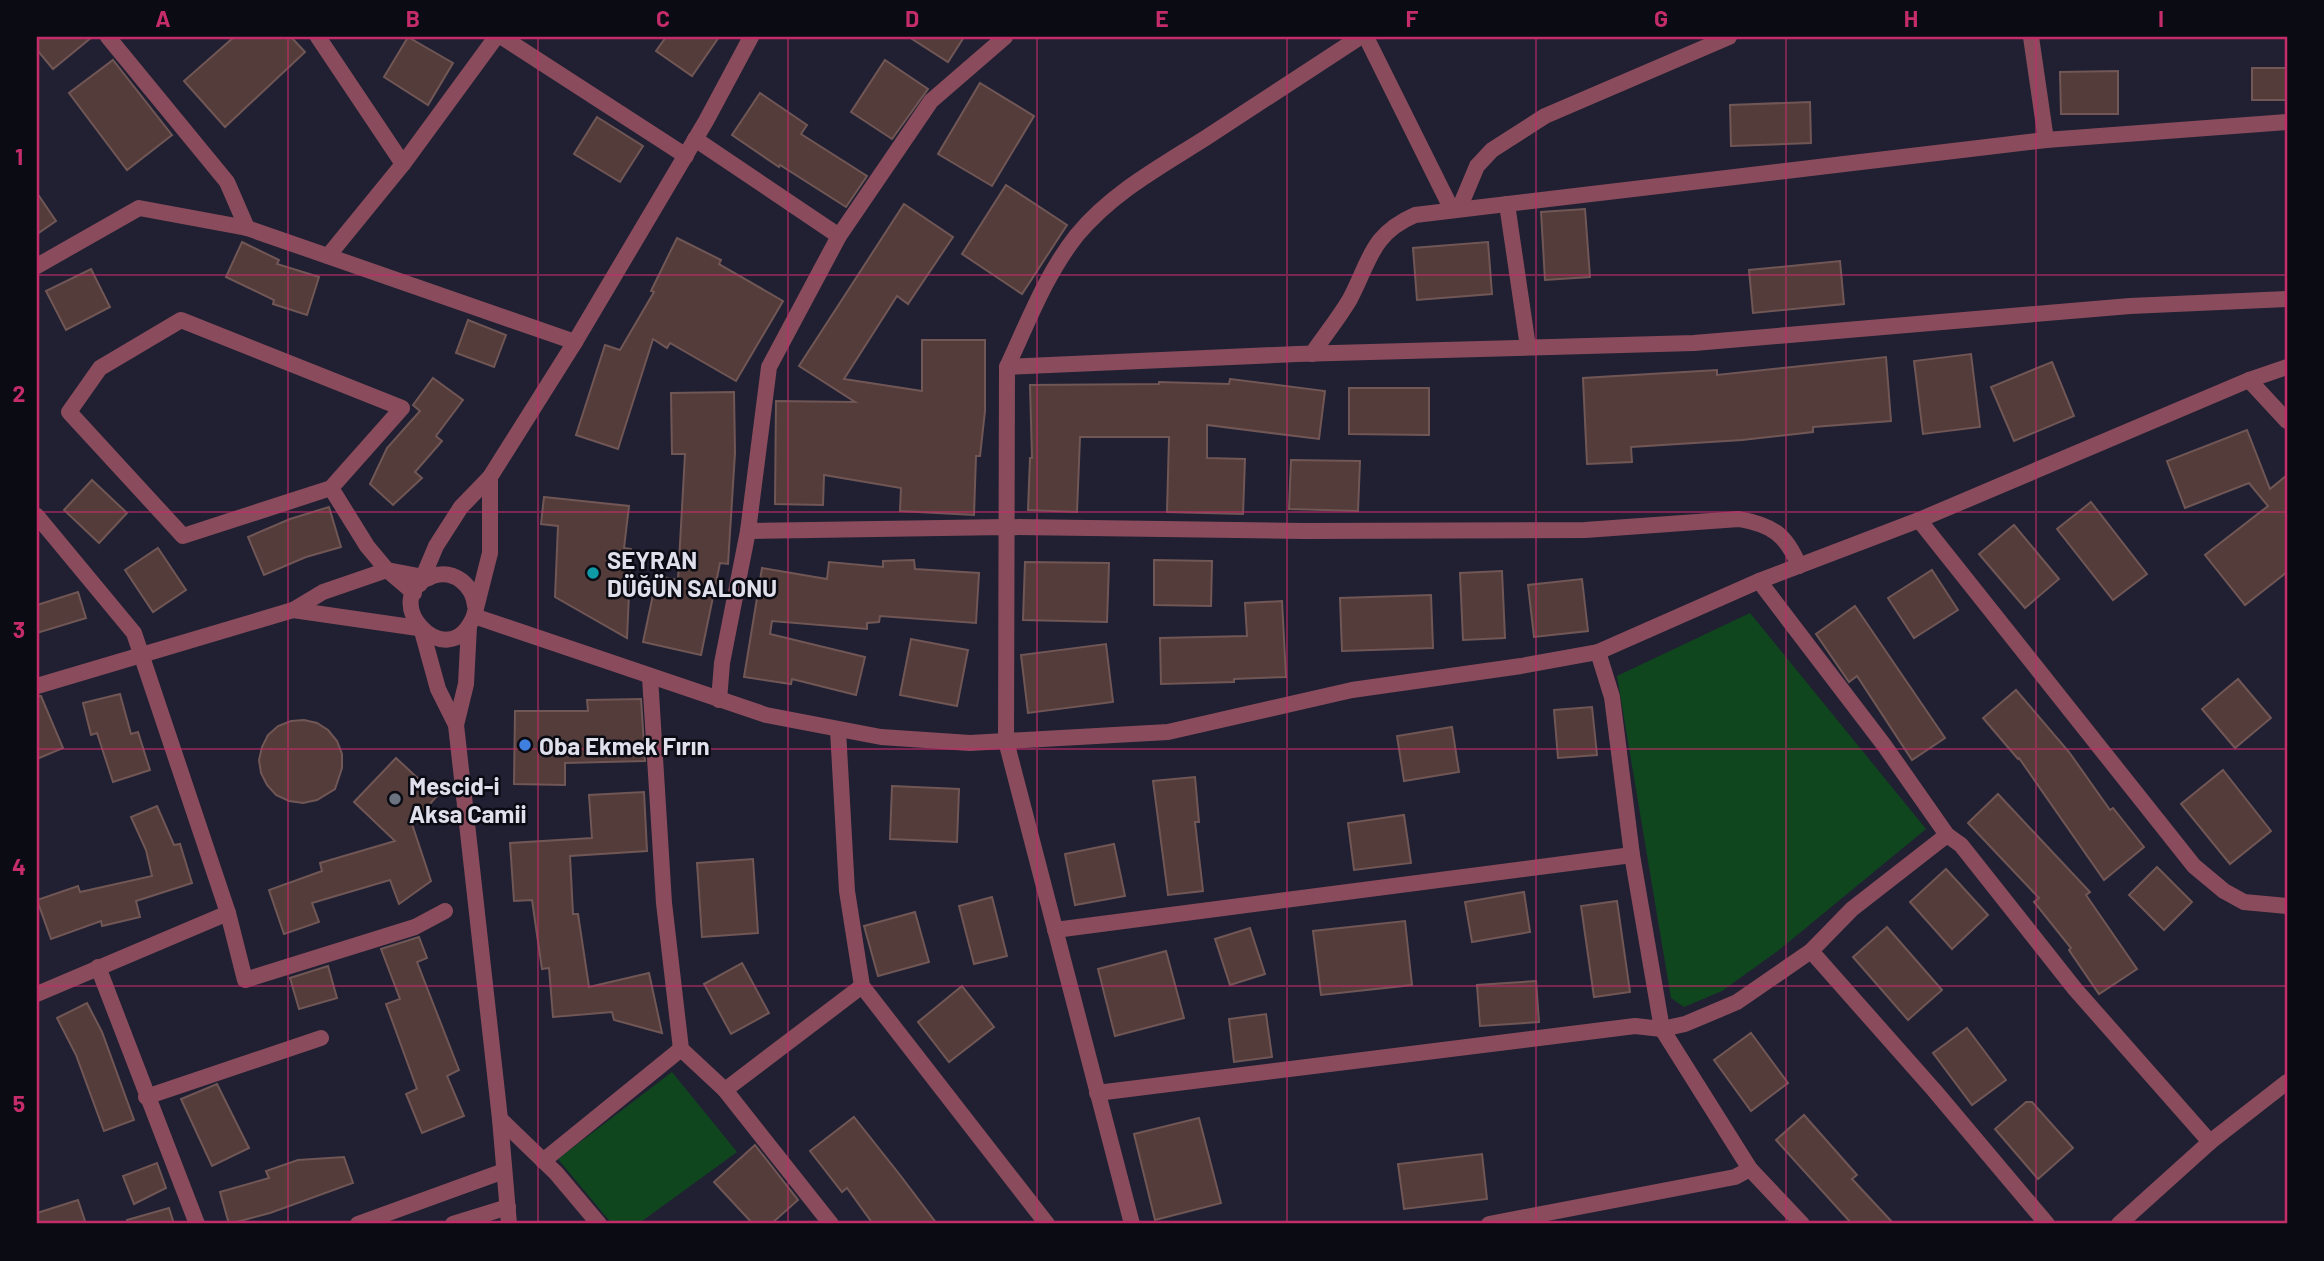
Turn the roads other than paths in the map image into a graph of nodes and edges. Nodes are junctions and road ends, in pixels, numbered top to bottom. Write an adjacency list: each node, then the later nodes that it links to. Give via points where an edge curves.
1 (108, 37): 18 (street, via 226,182)
2 (318, 37): 15 (street)
3 (496, 37): 15 (street)
4 (502, 37): 14 (street)
5 (751, 37): 12 (street)
6 (1005, 37): 19 (street, via 932,101)
7 (1360, 37): 26 (street, via 1110,201 1062,255)
8 (1366, 37): 17 (street)
9 (1729, 37): 17 (street, via 1545,116 1492,150 1477,166)
10 (2031, 37): 13 (street)
11 (2287, 122): 13 (street)
12 (695, 139): 14 (street); 19 (street)
13 (2046, 140): 16 (street)
14 (686, 156): 23 (street)
15 (403, 164): 20 (street)
16 (1507, 204): 17 (street); 24 (street)
17 (1456, 210): 25 (street, via 1415,215 1390,228 1372,250 1349,300)
18 (247, 228): 20 (street); 21 (street, via 139,208)
19 (839, 236): 35 (street, via 769,367)
20 (327, 256): 23 (street)
21 (37, 266)
22 (2287, 299): 24 (street, via 2130,306 1694,342)
23 (575, 342): 30 (street)
24 (1528, 348): 25 (street)
25 (1312, 354): 26 (street)
26 (1007, 367): 34 (street)
27 (2287, 367): 28 (street)
28 (2249, 380): 29 (street); 33 (street)
29 (2287, 421)
30 (490, 477): 39 (street, via 461,508 436,546); 41 (street, via 490,553)
31 (331, 488): 31 (street, via 402,408 181,320 100,368 69,412 183,536); 37 (street)
32 (37, 516): 44 (street, via 134,633)
33 (1919, 520): 36 (street); 53 (street, via 2194,866 2244,902)
34 (1007, 527): 35 (street); 36 (street, via 1584,530 1739,519 1762,524 1780,535); 50 (street)
35 (748, 531): 47 (street)
36 (1799, 566): 38 (street)
37 (387, 570): 39 (street); 40 (street, via 323,592)
38 (1759, 581): 43 (street); 51 (street)
39 (421, 583): 41 (street, via 444,575 460,579 471,591); 42 (street, via 411,603)
40 (293, 610): 42 (street); 44 (street)
41 (473, 616): 42 (street, via 461,633 447,639); 45 (street); 48 (street, via 466,684)
42 (420, 630): 48 (street, via 438,689)
43 (1598, 652): 50 (street, via 1352,690 1168,732); 52 (street, via 1612,697)
44 (142, 656): 46 (street); 55 (street)
45 (650, 677): 47 (street); 63 (street, via 664,903)
46 (37, 686)
47 (719, 700): 49 (street)
48 (456, 725): 68 (street)
49 (838, 730): 50 (street, via 970,743); 59 (street, via 847,891)
50 (1006, 741): 56 (street)
51 (1947, 835): 57 (street, via 1852,909); 69 (street, via 1961,845 2075,989)
52 (1632, 855): 56 (street); 61 (street)
53 (2287, 906)
54 (444, 911): 55 (street, via 415,927 245,980)
55 (228, 913): 58 (street)
56 (1055, 930): 66 (street)
57 (1811, 951): 61 (street, via 1737,1002); 85 (street)
58 (98, 967): 60 (street); 67 (street)
59 (862, 986): 65 (street); 81 (street)
60 (37, 994)
61 (1662, 1029): 66 (street, via 1635,1026); 71 (street)
62 (321, 1038): 67 (street)
63 (681, 1049): 65 (street); 70 (street)
64 (2287, 1082): 69 (street)
65 (725, 1090): 80 (street)
66 (1097, 1093): 82 (street)
67 (146, 1097): 75 (street)
68 (500, 1119): 70 (street); 72 (street)
69 (2210, 1142): 86 (street)
70 (543, 1161): 79 (street)
71 (1750, 1169): 74 (street, via 1735,1177); 84 (street)
72 (504, 1171): 73 (street); 76 (street)
73 (508, 1206): 77 (street); 78 (street)
74 (1510, 1223): 83 (street)
75 (197, 1224)
76 (358, 1224)
77 (453, 1224)
78 (509, 1224)
79 (598, 1224)
80 (831, 1224)
81 (1047, 1224)
82 (1132, 1224)
83 (1489, 1224)
84 (1802, 1224)
85 (2047, 1224)
86 (2119, 1224)

